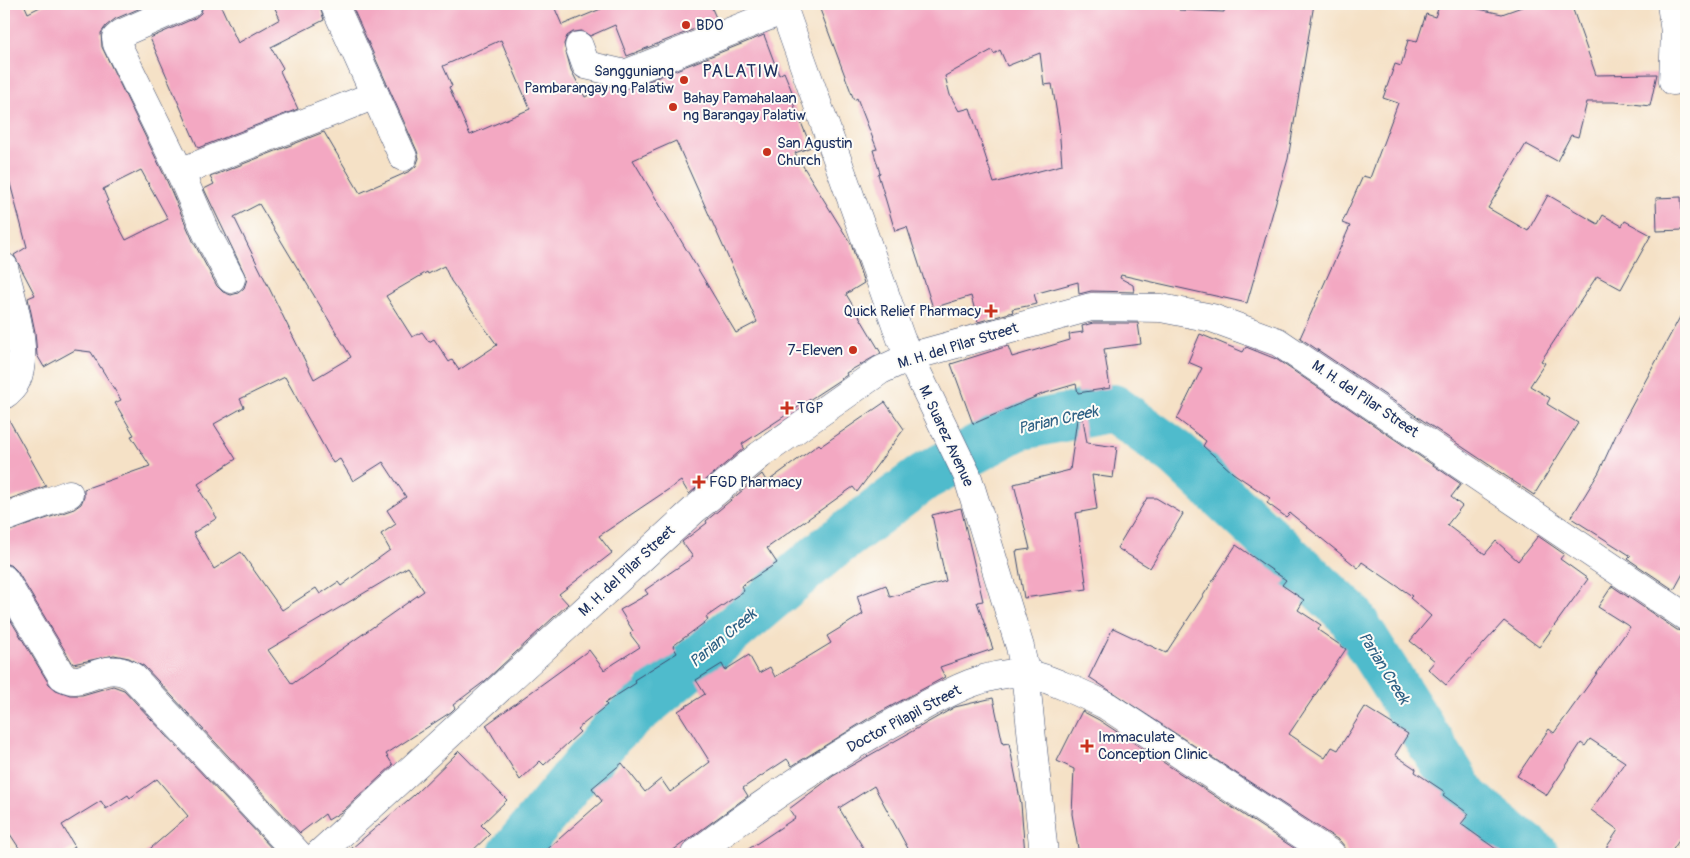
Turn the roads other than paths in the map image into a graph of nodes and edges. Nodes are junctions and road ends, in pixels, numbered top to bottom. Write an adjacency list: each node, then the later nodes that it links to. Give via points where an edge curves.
1 (188, 4): 9 (street, via 116,38 116,44)
2 (334, 4): 7 (street)
3 (1671, 4): 6 (street, via 1675,32)
4 (783, 7): 5 (street, via 624,74 586,65); 12 (street, M. Suarez Avenue)
5 (579, 46)
6 (1673, 81)
7 (376, 94): 8 (street); 9 (street)
8 (403, 157)
9 (180, 172): 11 (street, via 207,234)
10 (4, 267): 13 (street, via 21,342 22,361 18,378)
11 (231, 278)
12 (909, 357): 17 (street, M. H. del Pilar Street, via 1091,307 1161,308 1212,318 1278,342); 18 (street, M. Suarez Avenue, via 967,474); 20 (street, M. H. del Pilar Street, via 881,370 760,455 688,516)
13 (4, 395)
14 (69, 494): 15 (street)
15 (4, 518)
16 (4, 579): 19 (street, via 62,676 75,681 112,669 124,670 133,676)
17 (1686, 617)
18 (1025, 672): 21 (street, Doctor Pilapil Street, via 962,686 874,733 758,806); 22 (street, M. Suarez Avenue); 23 (street, Doctor Pilapil Street, via 1087,695 1107,706)
19 (298, 854)
20 (319, 854)
21 (695, 854)
22 (1044, 854)
23 (1331, 854)

